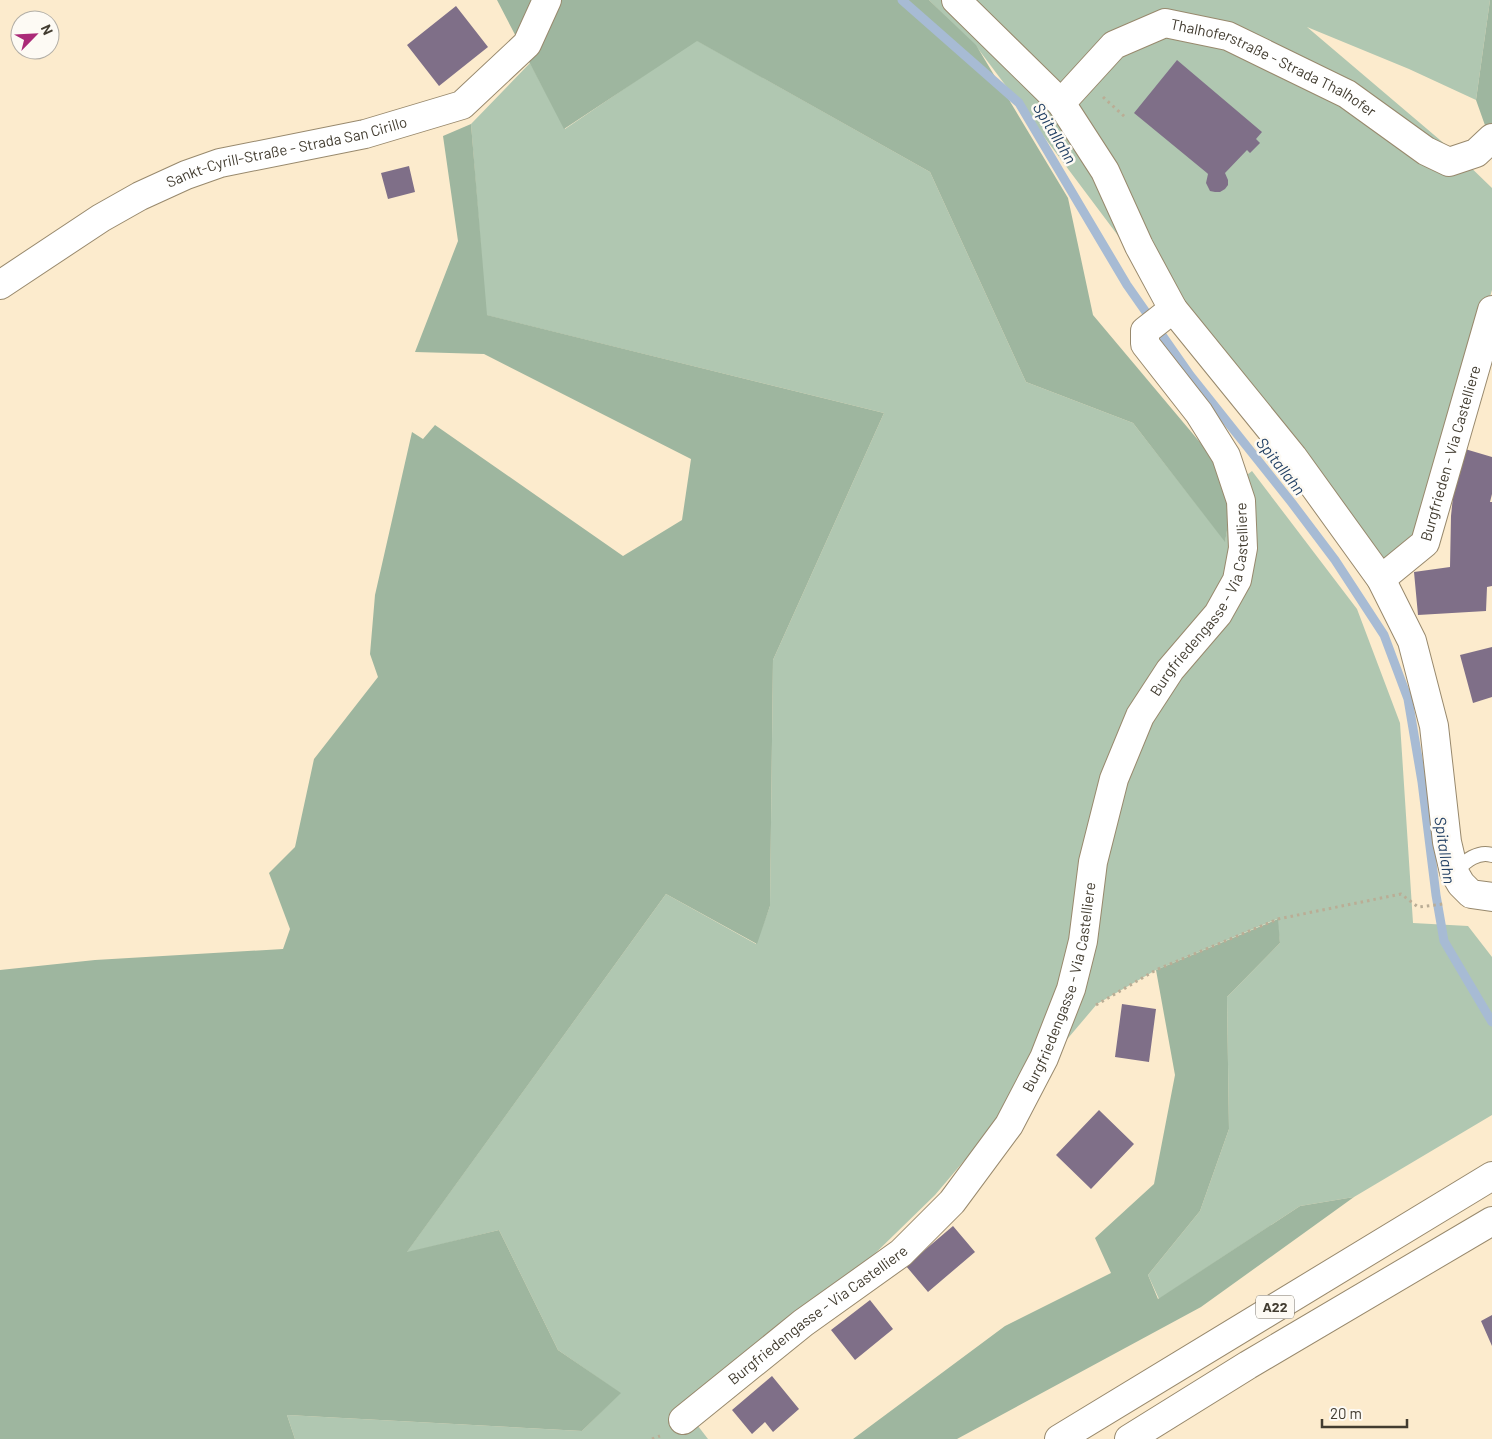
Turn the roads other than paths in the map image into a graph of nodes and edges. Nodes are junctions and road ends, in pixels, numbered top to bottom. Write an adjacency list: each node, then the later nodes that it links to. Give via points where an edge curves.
1 (547, 0): 5 (main road, Sankt-Cyrill-Straße - Strada San Cirillo, via 527,44 462,105 365,134 220,163 186,176 101,218)
2 (956, 0): 3 (main road)
3 (1061, 103): 4 (main road, Thalhoferstraße - Strada Thalhofer, via 1114,45 1165,23 1228,36 1348,94 1426,151 1449,162 1476,153); 7 (main road, via 1105,171 1139,246)
4 (1492, 138)
5 (0, 285)
6 (1492, 310): 8 (main road, Burgfrieden - Via Castelliere, via 1424,543)
7 (1161, 318): 8 (main road, via 1293,457); 14 (main road, Burgfriedengasse - Via Castelliere, via 1145,344 1198,413 1226,456 1241,501 1243,548 1237,580 1218,614 1170,670 1140,716 1114,779 1093,862 1083,941 1070,989 1044,1058 1009,1125 952,1202 901,1253 803,1322)
8 (1381, 579): 10 (main road, via 1412,641 1434,726 1447,842)
9 (1492, 855): 10 (lane, via 1469,858)
10 (1454, 872): 11 (main road, via 1471,894)
11 (1492, 897)
12 (1492, 1176): 15 (main road, A22)
13 (1492, 1221): 16 (main road, A22)
14 (682, 1420)
15 (1059, 1439)
16 (1129, 1439)

